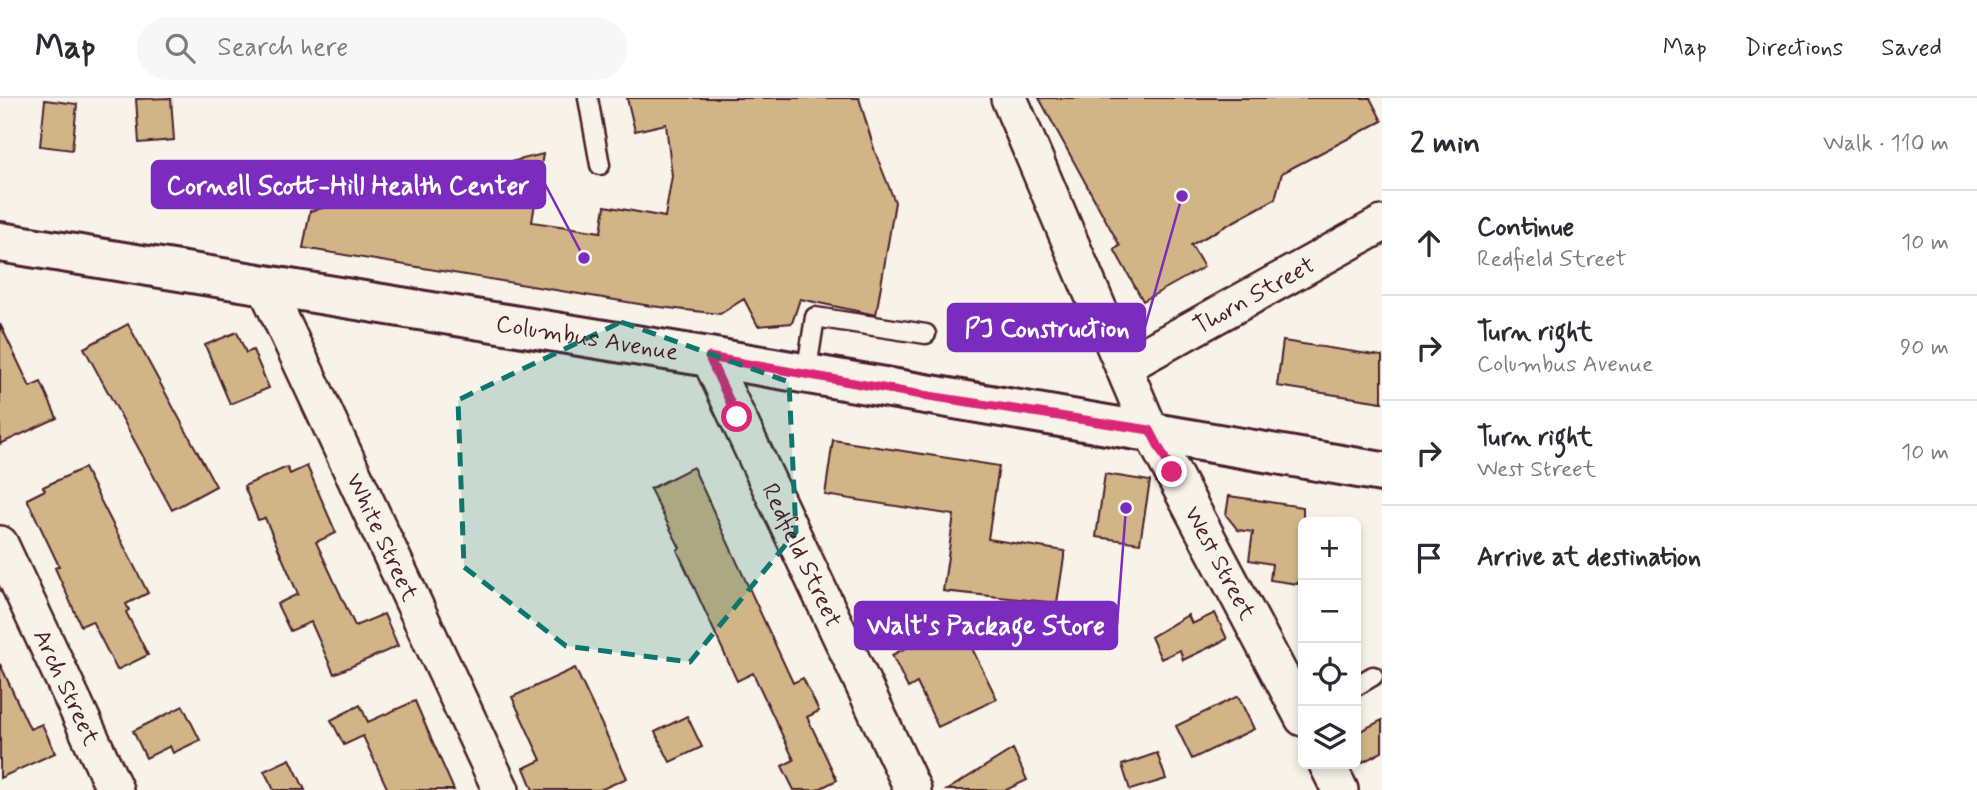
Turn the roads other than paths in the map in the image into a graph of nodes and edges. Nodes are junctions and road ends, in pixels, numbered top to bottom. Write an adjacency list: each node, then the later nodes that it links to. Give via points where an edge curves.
1 (588, 98): 3 (lane)
2 (1009, 98): 9 (street, West Street)
3 (600, 165)
4 (1382, 225): 9 (street, Thorn Street)
5 (0, 242): 6 (main road, Columbus Avenue)
6 (265, 285): 8 (main road, Columbus Avenue); 19 (street, White Street)
7 (926, 334): 10 (lane, via 815,317)
8 (709, 357): 10 (main road, Columbus Avenue); 20 (street, Redfield Street)
9 (1125, 366): 11 (street, West Street)
10 (806, 374): 11 (main road, Columbus Avenue)
11 (1150, 430): 12 (main road, Columbus Avenue); 16 (street, West Street)
12 (1382, 471)
13 (0, 544): 18 (street, Arch Street)
14 (1373, 676): 15 (lane)
15 (1361, 683)
16 (1298, 706)
17 (1330, 769): 21 (street)
18 (115, 790)
19 (501, 790)
20 (913, 790)
21 (1340, 790)

